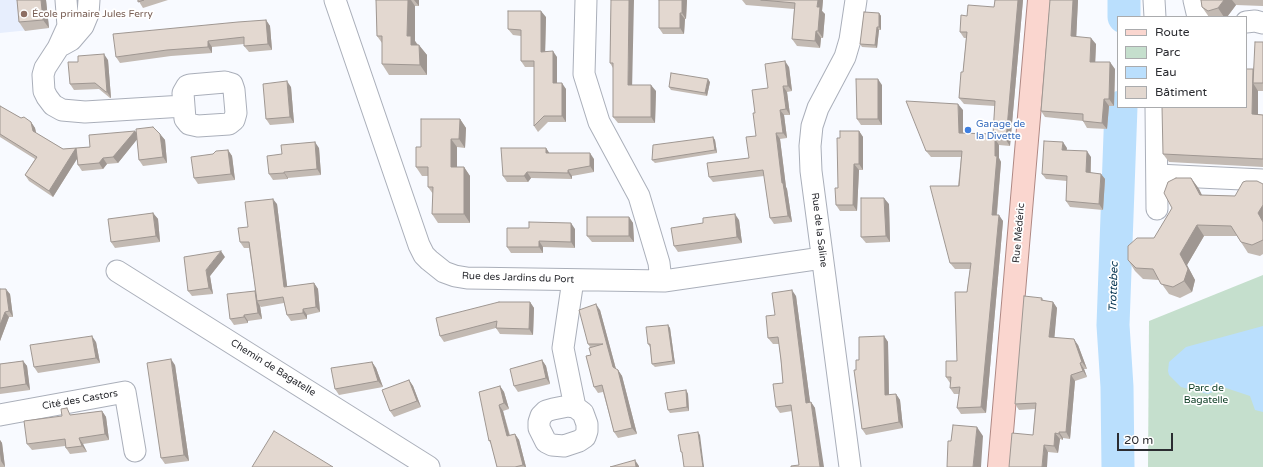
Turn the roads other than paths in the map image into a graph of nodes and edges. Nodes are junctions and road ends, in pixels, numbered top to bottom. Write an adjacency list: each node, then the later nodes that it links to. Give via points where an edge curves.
1 (66, 0): 15 (street, via 68,26)
2 (90, 0): 15 (street, via 83,26 71,40)
3 (335, 0): 14 (street, Rue des Jardins du Port)
4 (350, 0): 14 (street, Rue des Jardins du Port)
5 (586, 0): 24 (street, via 584,74 599,122 639,196 659,263)
6 (856, 0): 21 (street, Rue de la Saline, via 845,57 818,108 812,126 811,170)
7 (1039, 0): 30 (main road, Rue Médéric)
8 (1154, 0): 10 (street)
9 (1194, 0): 11 (street)
10 (1155, 16)
11 (1198, 16)
12 (1247, 22): 13 (street)
13 (1263, 23)
14 (349, 39): 23 (street, Rue des Jardins du Port, via 424,255 444,272 466,278)
15 (58, 48): 16 (street, via 42,76 44,91 57,108 85,112)
16 (184, 106)
17 (1156, 108): 18 (street)
18 (1157, 175): 19 (street); 20 (street)
19 (1263, 180)
20 (1157, 209)
21 (822, 258): 24 (street, Rue des Jardins du Port); 29 (street, Rue de la Saline)
22 (117, 271): 28 (street, Chemin de Bagatelle)
23 (573, 280): 24 (street, Rue des Jardins du Port); 25 (street, via 563,348)
24 (661, 281)
25 (575, 407)
26 (0, 415): 27 (street, Cité des Castors, via 125,392)
27 (135, 451)
28 (429, 467)
29 (850, 467)
30 (999, 467)

